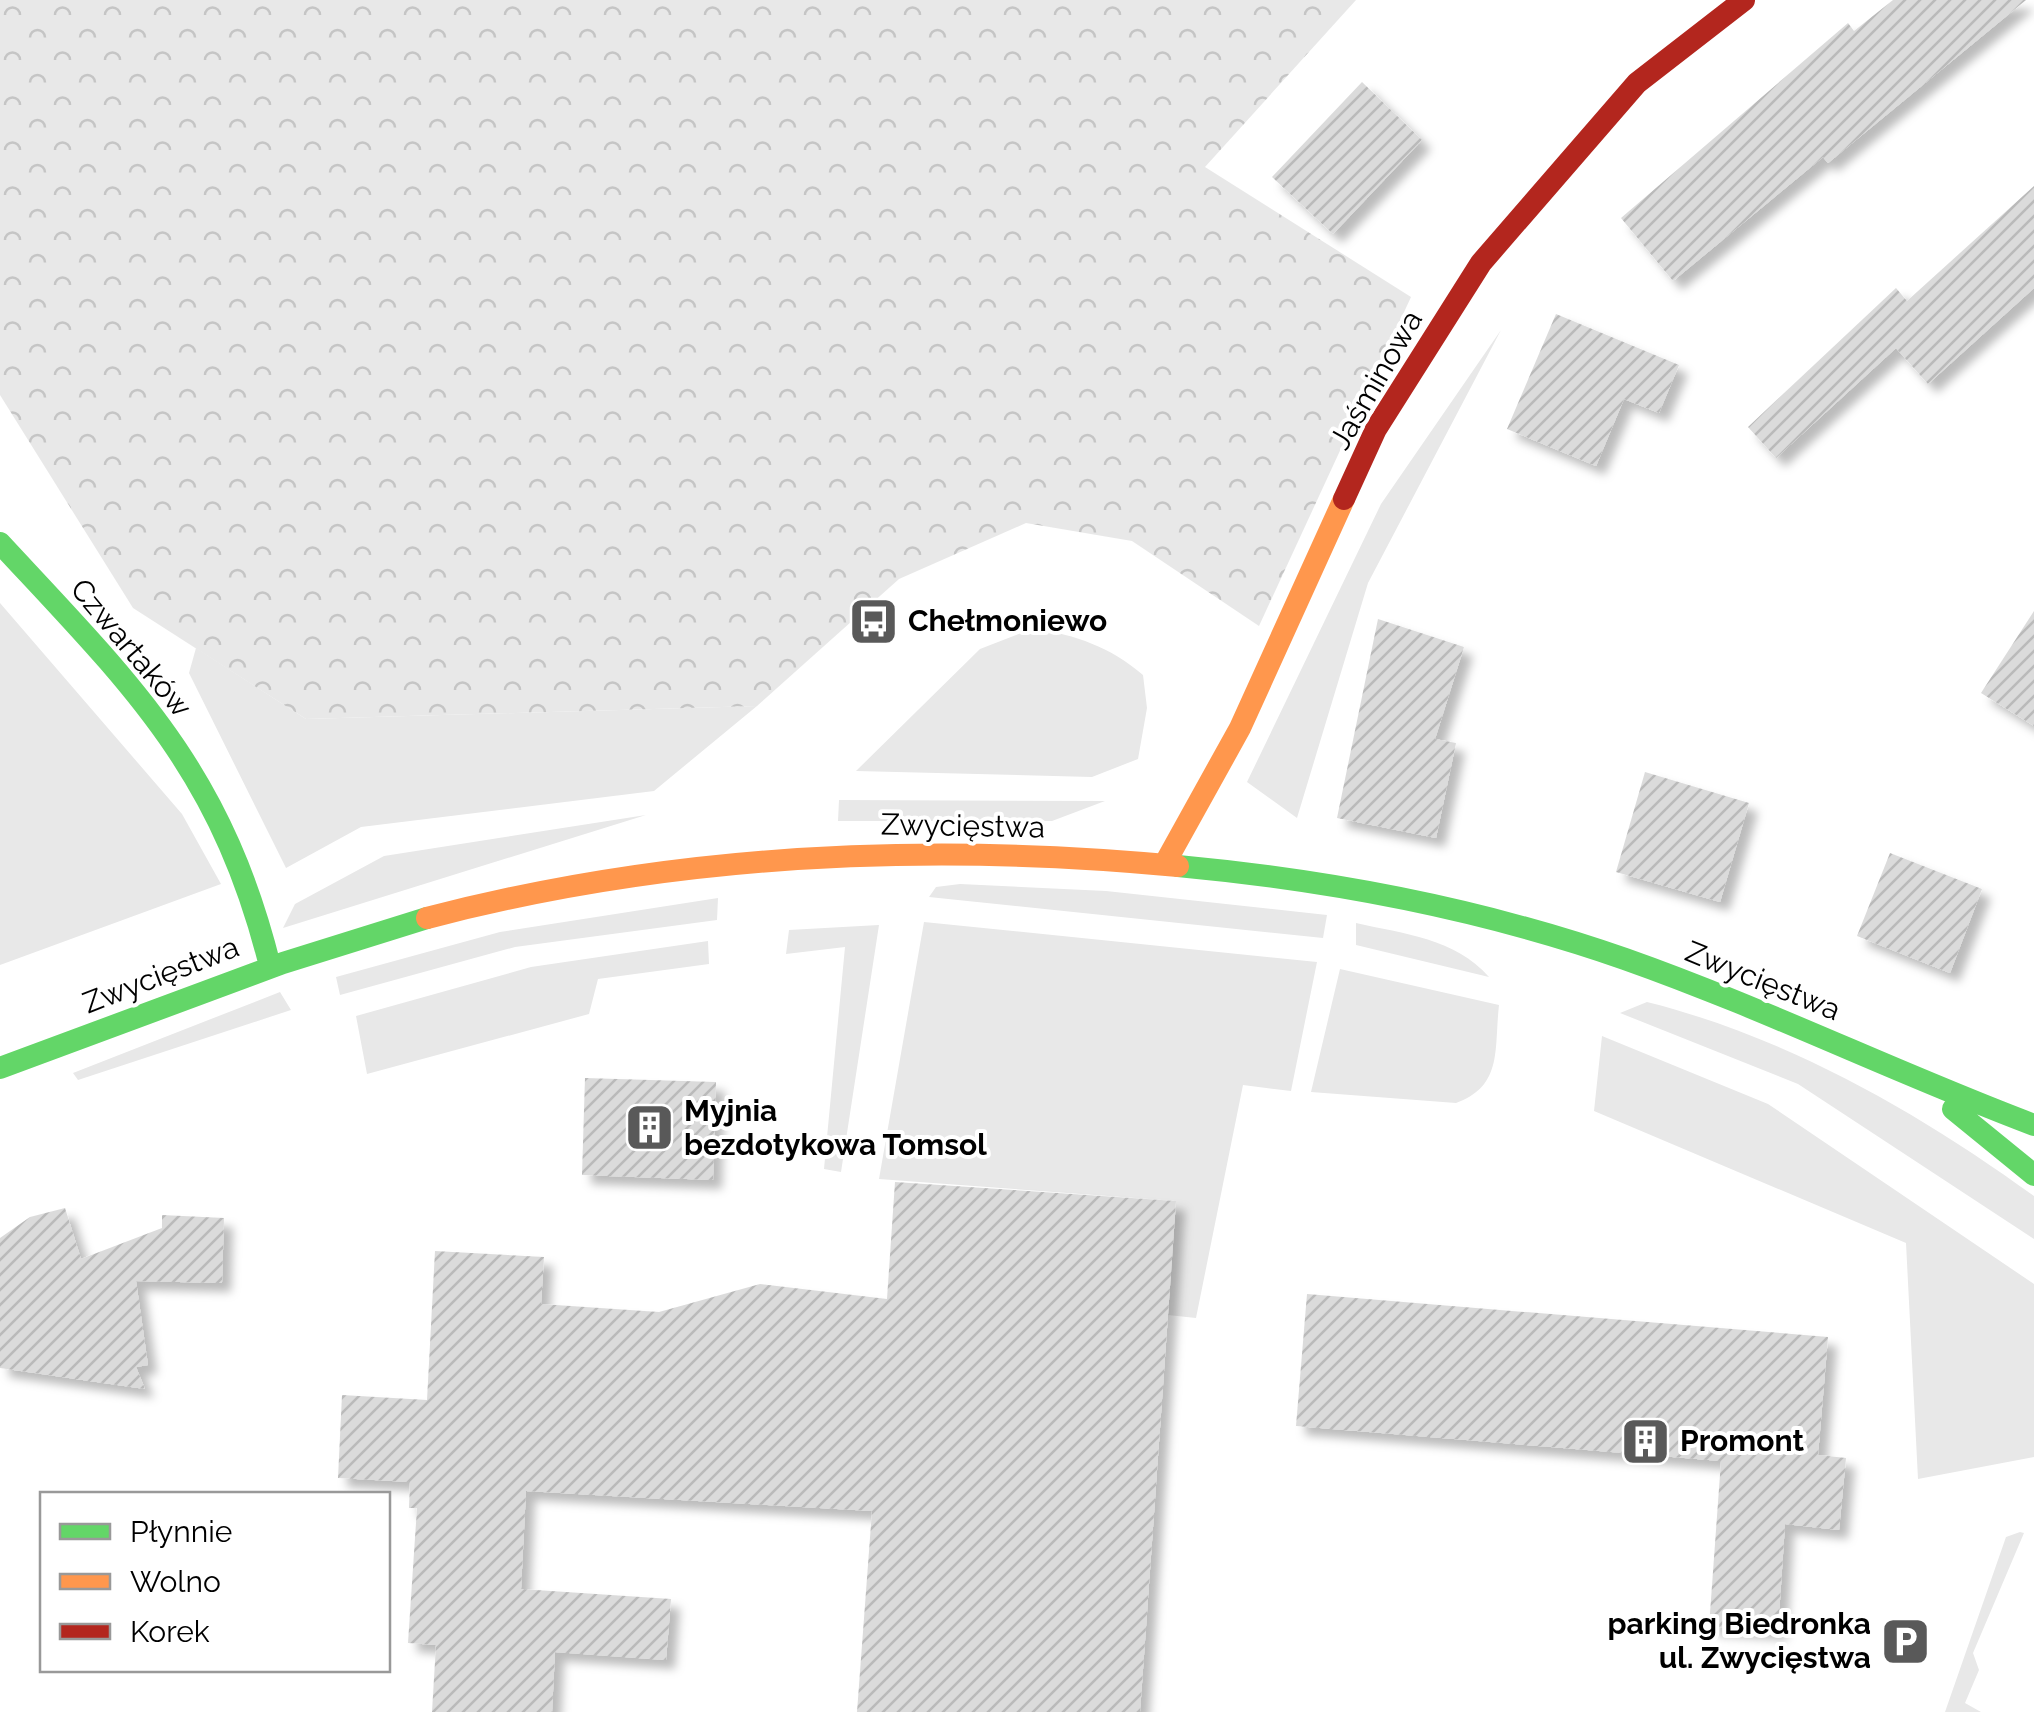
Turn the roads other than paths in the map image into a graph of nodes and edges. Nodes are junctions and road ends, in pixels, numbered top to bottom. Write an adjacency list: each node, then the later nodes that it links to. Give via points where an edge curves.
1 (1744, 0): 3 (main road, Jaśminowa, via 1637,82 1481,263 1376,429 1240,728)
2 (0, 543): 4 (main road, Czwartaków, via 151,708 210,800 254,896)
3 (1164, 864): 4 (main road, Zwycięstwa, via 938,852 748,862 574,883); 6 (main road, Zwycięstwa, via 1349,888 1524,928 1792,1022)
4 (270, 966): 5 (main road, Zwycięstwa)
5 (0, 1068)
6 (1920, 1082): 7 (main road, Zwycięstwa); 8 (main road, Zwycięstwa)
7 (2034, 1125)
8 (2034, 1175)

